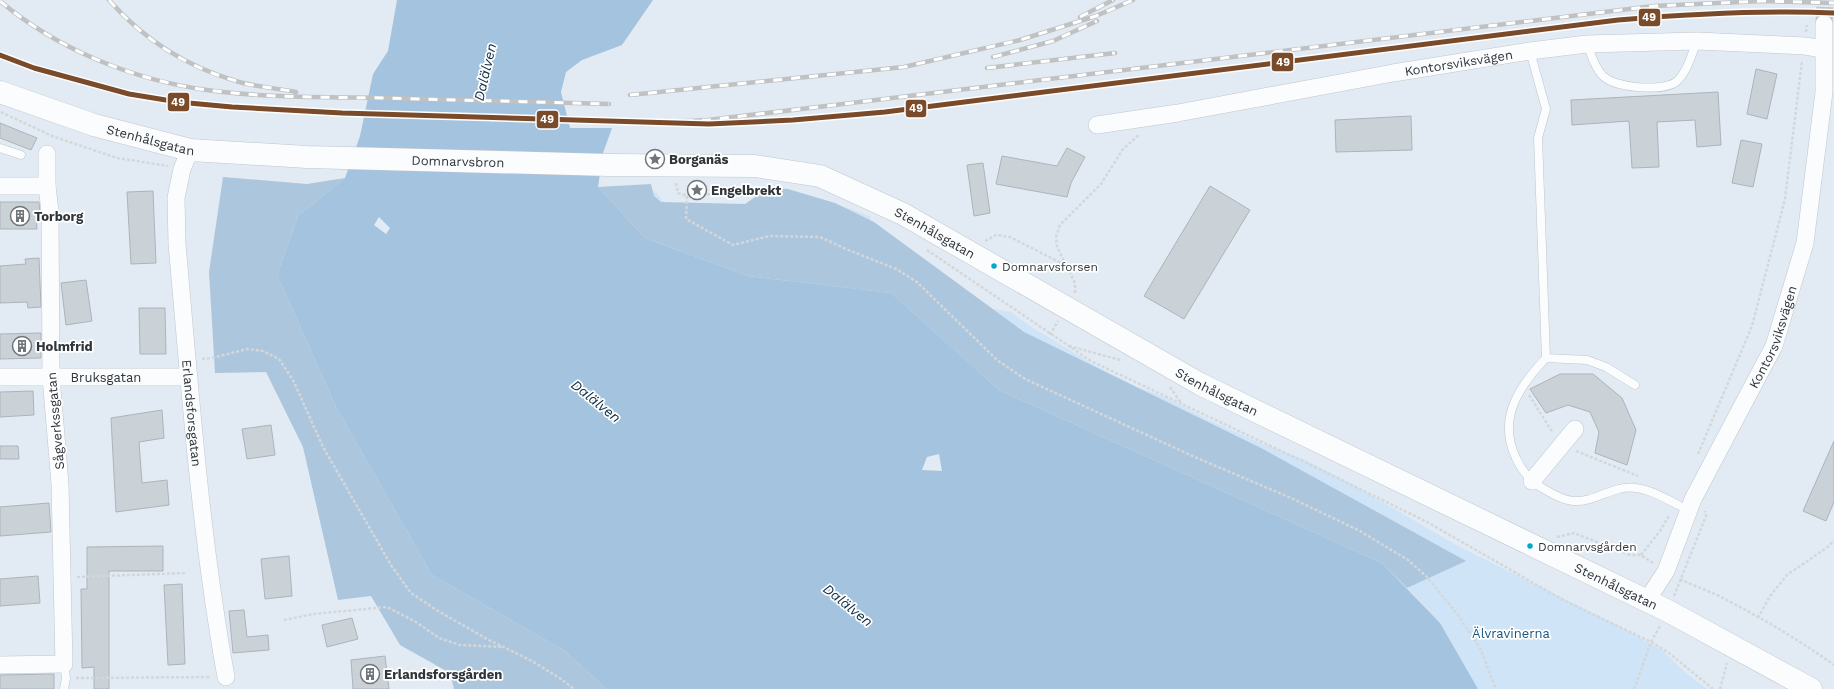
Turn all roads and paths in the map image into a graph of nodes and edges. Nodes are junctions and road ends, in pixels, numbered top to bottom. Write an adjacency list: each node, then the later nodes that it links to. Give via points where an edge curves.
1 (1824, 24): 6 (street, Kontorsviksvägen)
2 (1807, 25): 5 (path)
3 (1698, 41): 4 (street, Kontorsviksvägen); 4 (lane, via 1684,72 1676,82 1645,88 1621,85 1603,76 1595,65); 5 (street, Kontorsviksvägen)
4 (1587, 44): 7 (street, Kontorsviksvägen)
5 (1805, 46): 6 (street, Kontorsviksvägen); 43 (path, via 1785,199 1762,289 1752,326)
6 (1823, 49): 46 (street, Kontorsviksvägen, via 1824,92 1805,243 1774,346)
7 (1530, 51): 10 (street, Kontorsviksvägen); 32 (lane, via 1546,109 1538,138)
8 (0, 92): 16 (street, Stenhålsgatan)
9 (0, 112): 16 (path, via 52,136 117,158)
10 (1097, 125)
11 (1144, 131): 27 (path, via 1123,149 1102,184 1060,225 1056,237 1057,247)
12 (0, 148): 14 (lane)
13 (47, 154): 23 (street, Sågverkssgatan)
14 (21, 155)
15 (307, 157): 16 (street, Stenhålsgatan); 17 (street, Domnarvsbron)
16 (186, 159): 34 (street, Erlandsforsgatan, via 176,198 177,244)
17 (609, 165): 53 (street, Stenhålsgatan, via 755,166 820,176 903,214 1200,384)
18 (683, 180): 24 (path, via 675,180 678,193)
19 (738, 183): 20 (path)
20 (745, 184): 21 (path); 24 (path, via 741,192)
21 (752, 184)
22 (0, 186): 23 (street)
23 (47, 186): 36 (street, Sågverkssgatan, via 50,212)
24 (687, 196): 65 (path, via 686,219 733,245 769,236 820,237 896,269 917,282 997,360 1025,379 1291,498 1360,531 1408,560 1427,577 1458,615 1481,650)
25 (991, 246): 27 (path, via 984,242 996,235 1010,237)
26 (924, 248): 30 (path)
27 (1066, 265): 28 (path, via 1075,283)
28 (1075, 293)
29 (1059, 320): 30 (path)
30 (1050, 335): 31 (path)
31 (1066, 345): 33 (path); 40 (path, via 1091,361)
32 (1546, 358): 38 (lane, via 1587,360 1606,366); 39 (lane)
33 (1121, 360)
34 (188, 368): 36 (street, Bruksgatan); 57 (path, via 212,358 247,349 263,350 279,358 293,380 323,447 391,565 411,593); 62 (street, Erlandsforsgatan, via 205,536)
35 (0, 377): 36 (street, Bruksgatan)
36 (51, 377): 52 (street, Sågverkssgatan, via 60,484)
37 (1167, 383): 40 (path)
38 (1635, 385)
39 (1523, 386): 42 (path); 45 (lane, via 1513,404 1508,426 1510,447)
40 (1182, 403): 56 (path, via 1427,522 1567,602)
41 (1575, 429): 42 (street)
42 (1561, 446): 44 (path); 45 (street)
43 (1696, 459)
44 (1638, 476)
45 (1532, 481): 46 (lane, via 1572,501 1594,499 1621,488 1635,488)
46 (1682, 507): 49 (path); 50 (street, Kontorsviksvägen)
47 (1556, 538): 49 (path, via 1574,533 1630,555)
48 (1834, 540): 54 (path, via 1787,575 1770,596)
49 (1641, 555): 50 (path)
50 (1666, 571): 53 (street, Kontorsviksvägen); 54 (path)
51 (186, 573): 52 (path)
52 (62, 577): 61 (street, Sågverkssgatan)
53 (1646, 602): 69 (street, Stenhålsgatan, via 1668,611)
54 (1758, 618): 60 (path, via 1812,649)
55 (284, 620): 57 (path, via 313,614 387,607 439,638 460,645)
56 (1651, 642): 66 (path); 67 (path, via 1669,653)
57 (504, 648): 64 (path, via 532,661)
58 (1727, 662): 68 (path)
59 (0, 665): 61 (street)
60 (1834, 665)
61 (65, 671): 62 (path); 63 (lane)
62 (226, 678)
63 (64, 689)
64 (574, 689)
65 (1496, 689)
66 (1634, 689)
67 (1713, 689)
68 (1720, 689)
69 (1811, 689)

